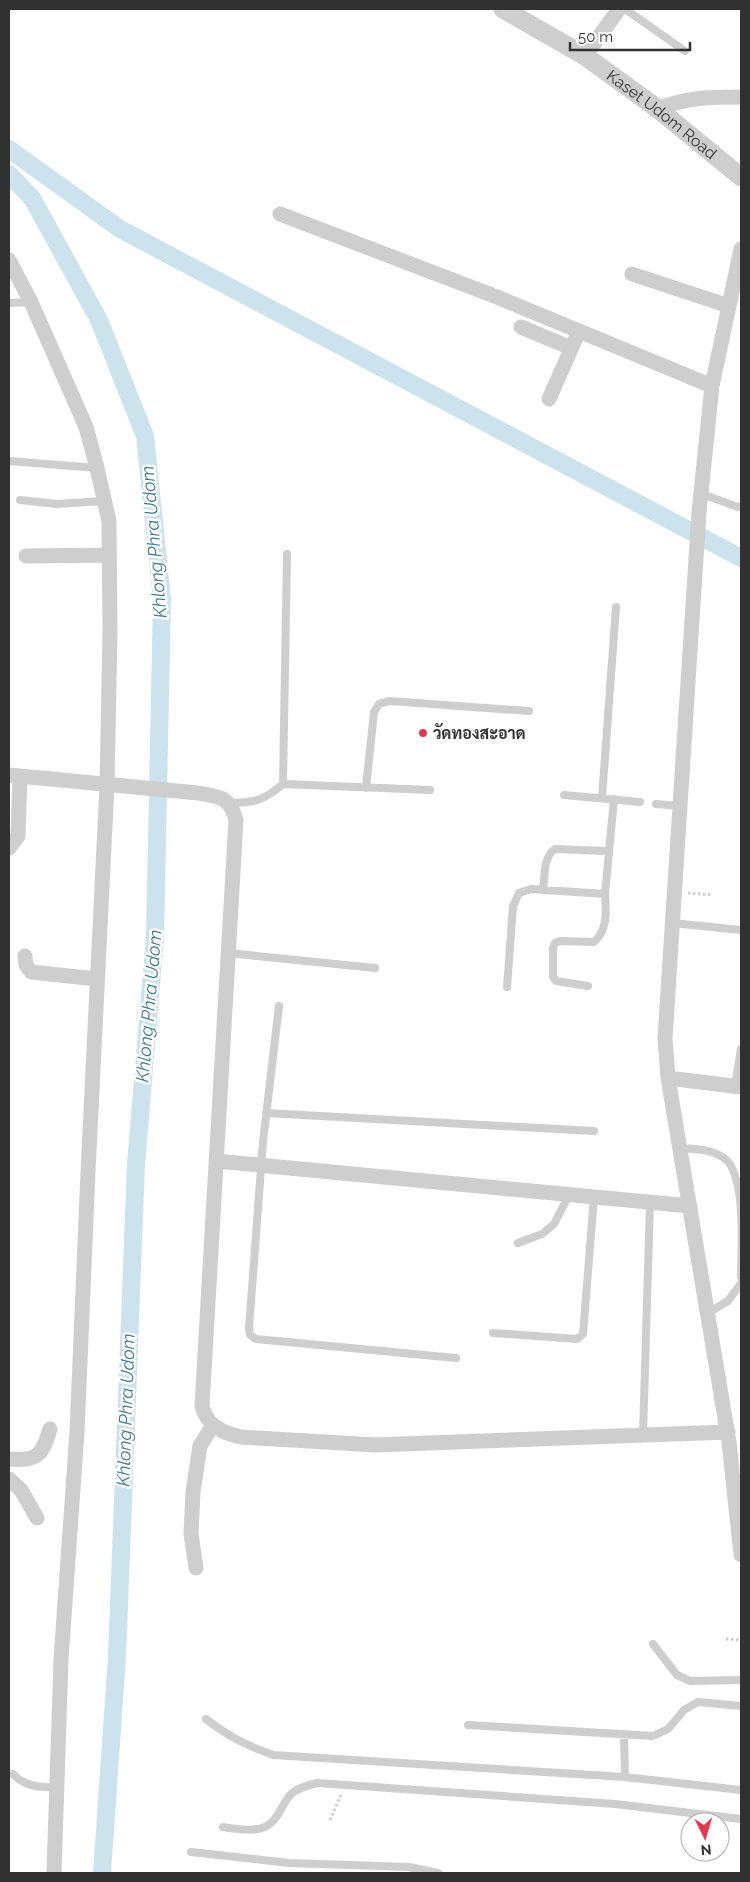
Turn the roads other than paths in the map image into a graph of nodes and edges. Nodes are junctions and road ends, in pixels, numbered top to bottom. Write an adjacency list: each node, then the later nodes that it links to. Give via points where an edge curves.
1 (503, 9): 5 (street, Kaset Udom Road)
2 (619, 9): 5 (street)
3 (625, 9): 4 (lane)
4 (685, 51)
5 (585, 56): 7 (street, Kaset Udom Road)
6 (741, 97): 7 (street, via 696,98)
7 (658, 109): 8 (street, Kaset Udom Road)
8 (741, 177)
9 (280, 214): 17 (street)
10 (741, 249): 15 (street)
11 (9, 260): 13 (street)
12 (632, 274): 15 (street)
13 (30, 302): 14 (lane); 22 (street, via 86,427)
14 (9, 303)
15 (729, 306): 19 (street)
16 (521, 326): 18 (street)
17 (579, 331): 18 (street); 19 (street)
18 (571, 348): 20 (street)
19 (712, 386): 23 (street)
20 (549, 399)
21 (9, 461): 22 (lane)
22 (97, 468): 25 (street)
23 (702, 494): 26 (lane); 43 (street)
24 (20, 500): 25 (lane, via 57,504)
25 (104, 501): 28 (street, via 109,521)
26 (741, 506)
27 (287, 554): 33 (lane)
28 (109, 555): 29 (street); 34 (street)
29 (26, 556)
30 (616, 607): 38 (lane)
31 (529, 711): 35 (lane, via 389,701 379,704 374,712)
32 (14, 775): 34 (street); 44 (street, via 18,836)
33 (283, 784): 35 (lane); 41 (lane, via 263,799)
34 (107, 785): 41 (street, via 198,793); 53 (street)
35 (366, 788): 36 (lane)
36 (430, 790)
37 (564, 795): 38 (lane)
38 (602, 798): 39 (lane)
39 (614, 798): 40 (lane); 45 (lane)
40 (640, 802)
41 (230, 803): 50 (street, via 236,820)
42 (656, 804): 43 (lane)
43 (680, 806): 48 (street)
44 (9, 848)
45 (608, 851): 46 (lane, via 555,849 547,859); 47 (lane)
46 (543, 890): 47 (lane); 55 (lane, via 519,893 513,906)
47 (605, 894): 54 (lane, via 606,923 601,936 594,942 560,941 553,948 553,977 556,981)
48 (672, 922): 49 (lane); 58 (street, via 665,1038)
49 (741, 930)
50 (228, 953): 52 (lane); 63 (street)
51 (25, 956): 53 (street, via 31,972)
52 (375, 968)
53 (97, 979): 93 (street, via 78,1423 61,1659)
54 (588, 986)
55 (507, 987)
56 (279, 1006): 60 (lane)
57 (741, 1050): 59 (lane)
58 (668, 1078): 59 (street); 62 (street)
59 (738, 1087)
60 (266, 1113): 61 (lane); 64 (lane)
61 (594, 1131)
62 (680, 1148): 68 (street); 70 (lane, via 704,1149 725,1158 734,1169 740,1190)
63 (216, 1161): 64 (street); 76 (street, via 202,1406)
64 (262, 1165): 65 (street); 75 (lane, via 250,1335 256,1340)
65 (569, 1195): 66 (street); 69 (lane, via 554,1224 542,1234)
66 (594, 1197): 67 (street); 74 (lane, via 583,1334 576,1340)
67 (650, 1203): 68 (street); 79 (lane)
68 (690, 1206): 73 (street)
69 (518, 1243)
70 (741, 1277)
71 (741, 1283): 72 (lane)
72 (738, 1292): 73 (lane)
73 (708, 1313): 78 (street)
74 (493, 1333)
75 (456, 1358)
76 (213, 1425): 79 (street, via 241,1437 375,1445); 84 (street, via 200,1446 193,1492 191,1534)
77 (50, 1429): 80 (street, via 38,1456)
78 (728, 1432): 79 (street); 83 (street)
79 (643, 1435)
80 (9, 1459)
81 (9, 1479): 82 (street, via 21,1490)
82 (37, 1518)
83 (741, 1554)
84 (196, 1568)
85 (653, 1644): 86 (lane, via 677,1675 690,1681)
86 (741, 1680)
87 (741, 1706): 90 (lane, via 698,1702 684,1710 668,1729 653,1736)
88 (206, 1719): 92 (lane, via 228,1736 274,1755)
89 (468, 1725): 90 (lane)
90 (624, 1734): 92 (lane)
91 (13, 1774): 93 (lane, via 35,1787)
92 (625, 1777): 94 (lane)
93 (57, 1788): 98 (street)
94 (741, 1790)
95 (741, 1819): 96 (lane, via 615,1804 317,1783 301,1787 290,1795 271,1824 260,1829)
96 (223, 1827)
97 (191, 1852): 99 (lane, via 290,1863 408,1867)
98 (54, 1873)
99 (438, 1873)

